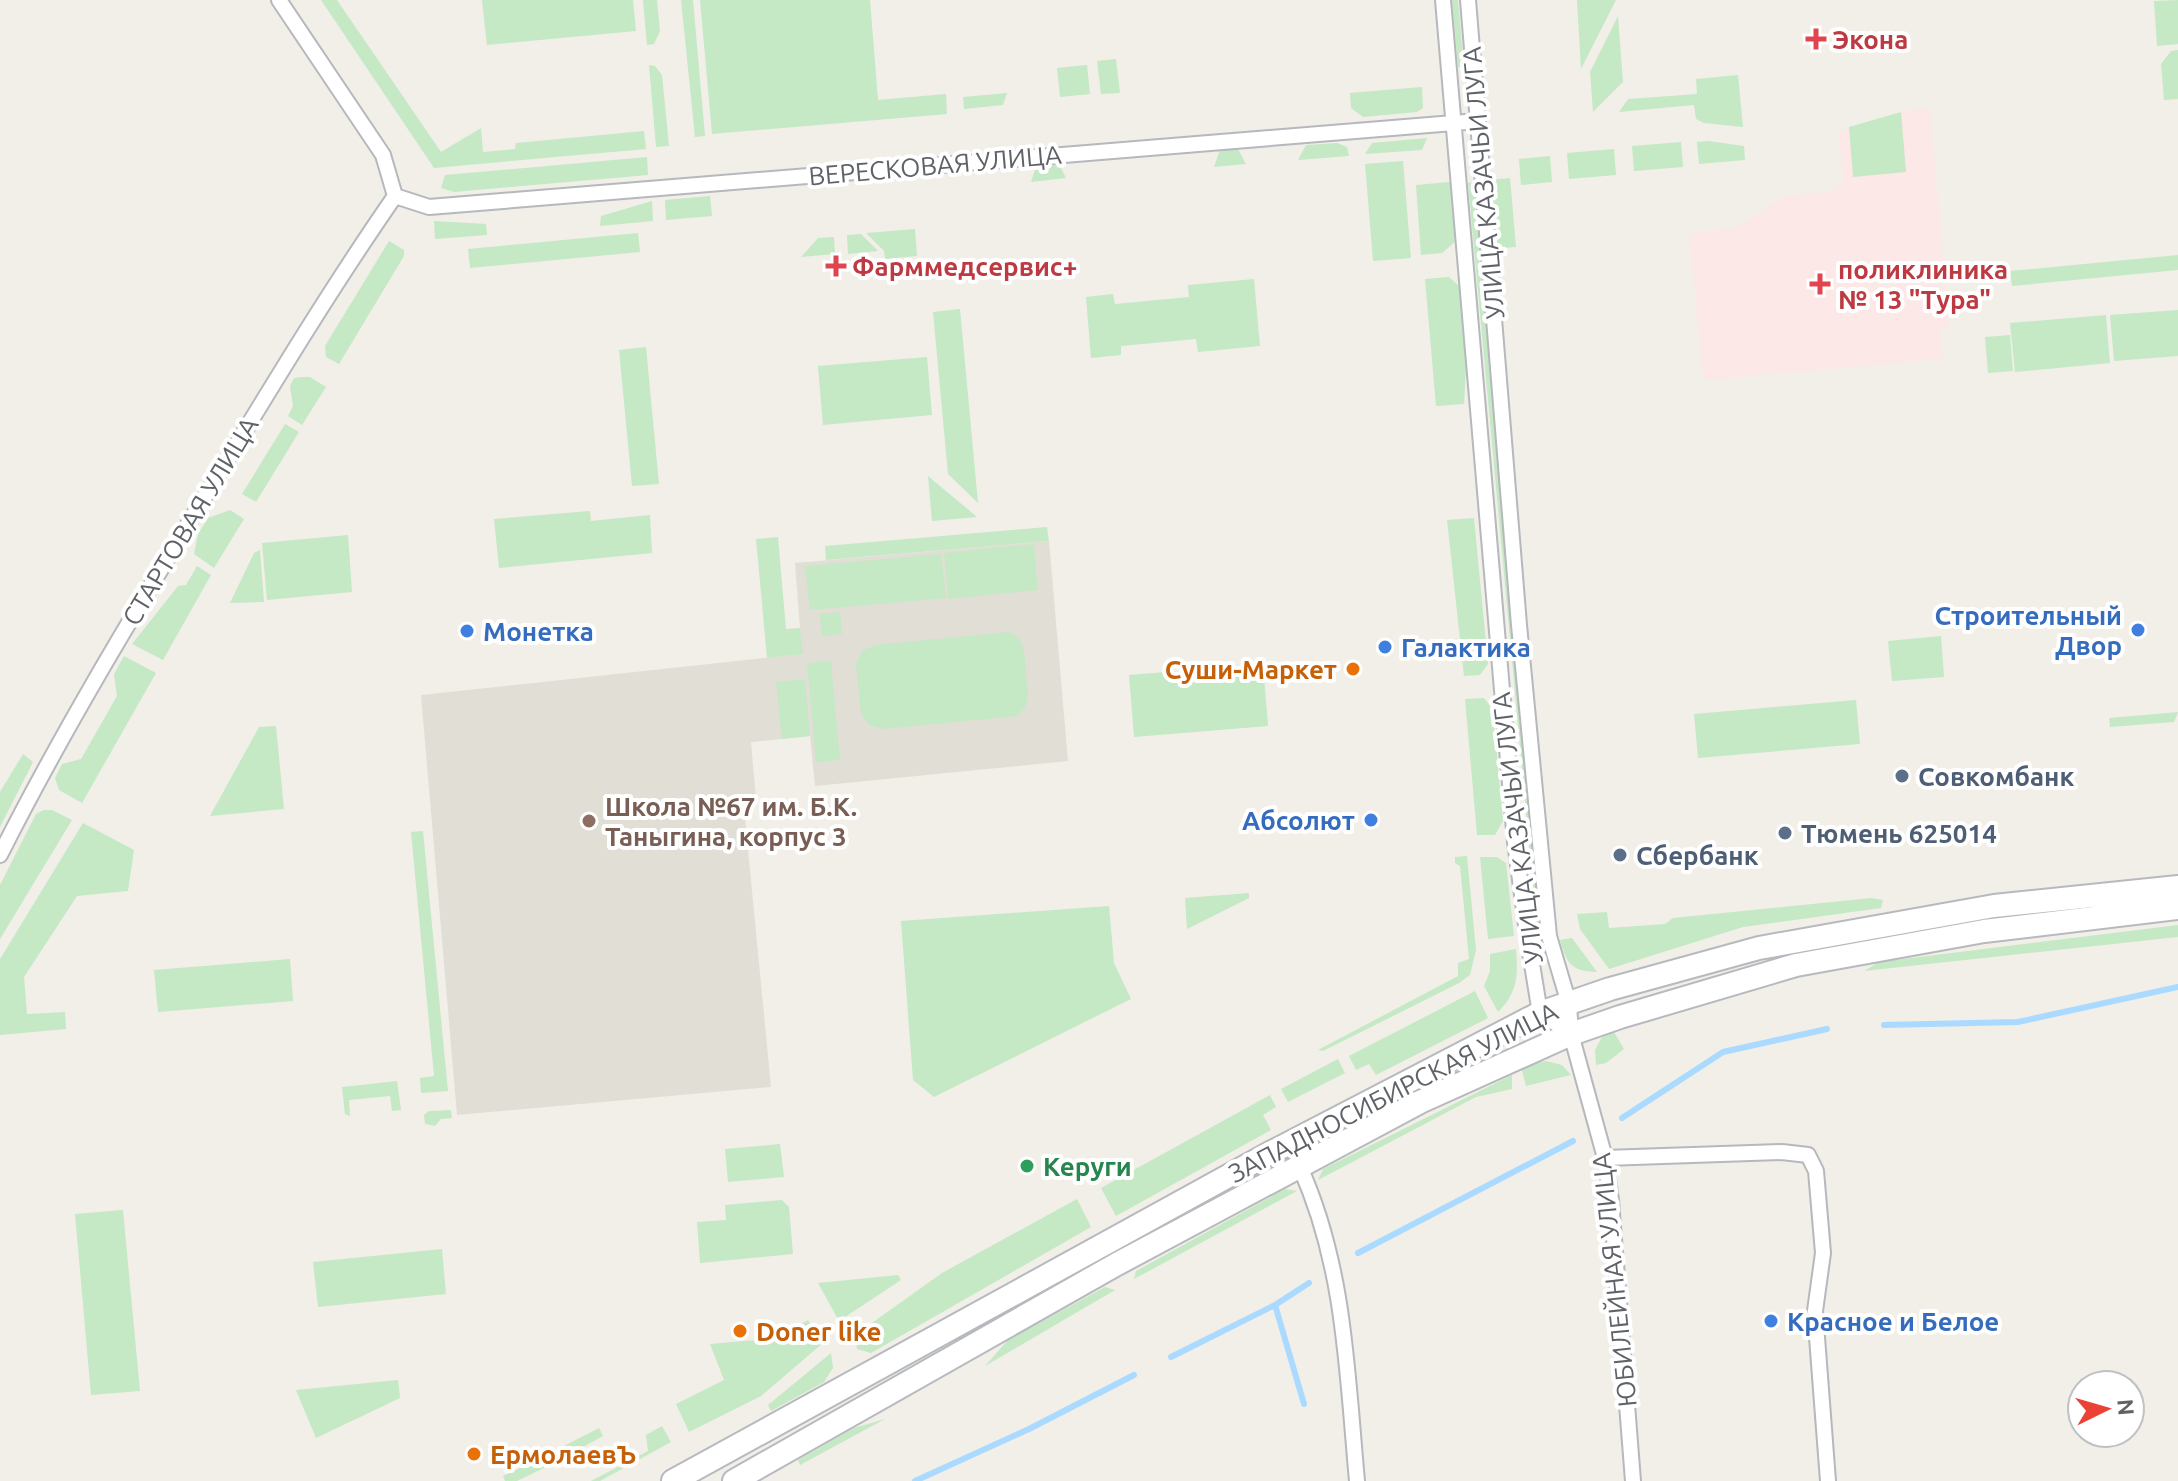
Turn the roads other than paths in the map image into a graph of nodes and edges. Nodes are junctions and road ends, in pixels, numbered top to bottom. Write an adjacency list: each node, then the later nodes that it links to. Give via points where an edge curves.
1 (279, 0): 6 (street, via 383,155)
2 (1443, 0): 5 (street, УЛИЦА КАЗАЧЬИ ЛУГА)
3 (1468, 0): 4 (street, УЛИЦА КАЗАЧЬИ ЛУГА)
4 (1478, 121): 5 (street, ВЕРЕСКОВАЯ УЛИЦА); 10 (street, УЛИЦА КАЗАЧЬИ ЛУГА, via 1546,909)
5 (1453, 123): 6 (street, ВЕРЕСКОВАЯ УЛИЦА, via 429,207); 11 (street, УЛИЦА КАЗАЧЬИ ЛУГА, via 1515,842)
6 (395, 196): 7 (street, СТАРТОВАЯ УЛИЦА, via 312,320 123,631)
7 (0, 855)
8 (2178, 887): 10 (main road, ЗАПАДНОСИБИРСКАЯ УЛИЦА, via 1994,906 1759,948)
9 (2178, 908): 12 (main road, ЗАПАДНОСИБИРСКАЯ УЛИЦА, via 1984,931 1796,965)
10 (1569, 1004): 11 (main road, ЗАПАДНОСИБИРСКАЯ УЛИЦА); 12 (street, УЛИЦА КАЗАЧЬИ ЛУГА)
11 (1540, 1013): 12 (street); 16 (main road, ЗАПАДНОСИБИРСКАЯ УЛИЦА, via 1272,1152)
12 (1571, 1034): 13 (street, ЮБИЛЕЙНАЯ УЛИЦА); 14 (main road, ЗАПАДНОСИБИРСКАЯ УЛИЦА, via 1420,1102)
13 (1605, 1158): 18 (street, ЮБИЛЕЙНАЯ УЛИЦА); 19 (street, via 1808,1155 1816,1171 1823,1253 1815,1311)
14 (1300, 1167): 15 (main road, ЗАПАДНОСИБИРСКАЯ УЛИЦА, via 1117,1264); 17 (street, via 1321,1221 1340,1297)
15 (743, 1479)
16 (673, 1481)
17 (1357, 1481)
18 (1633, 1481)
19 (1828, 1481)

